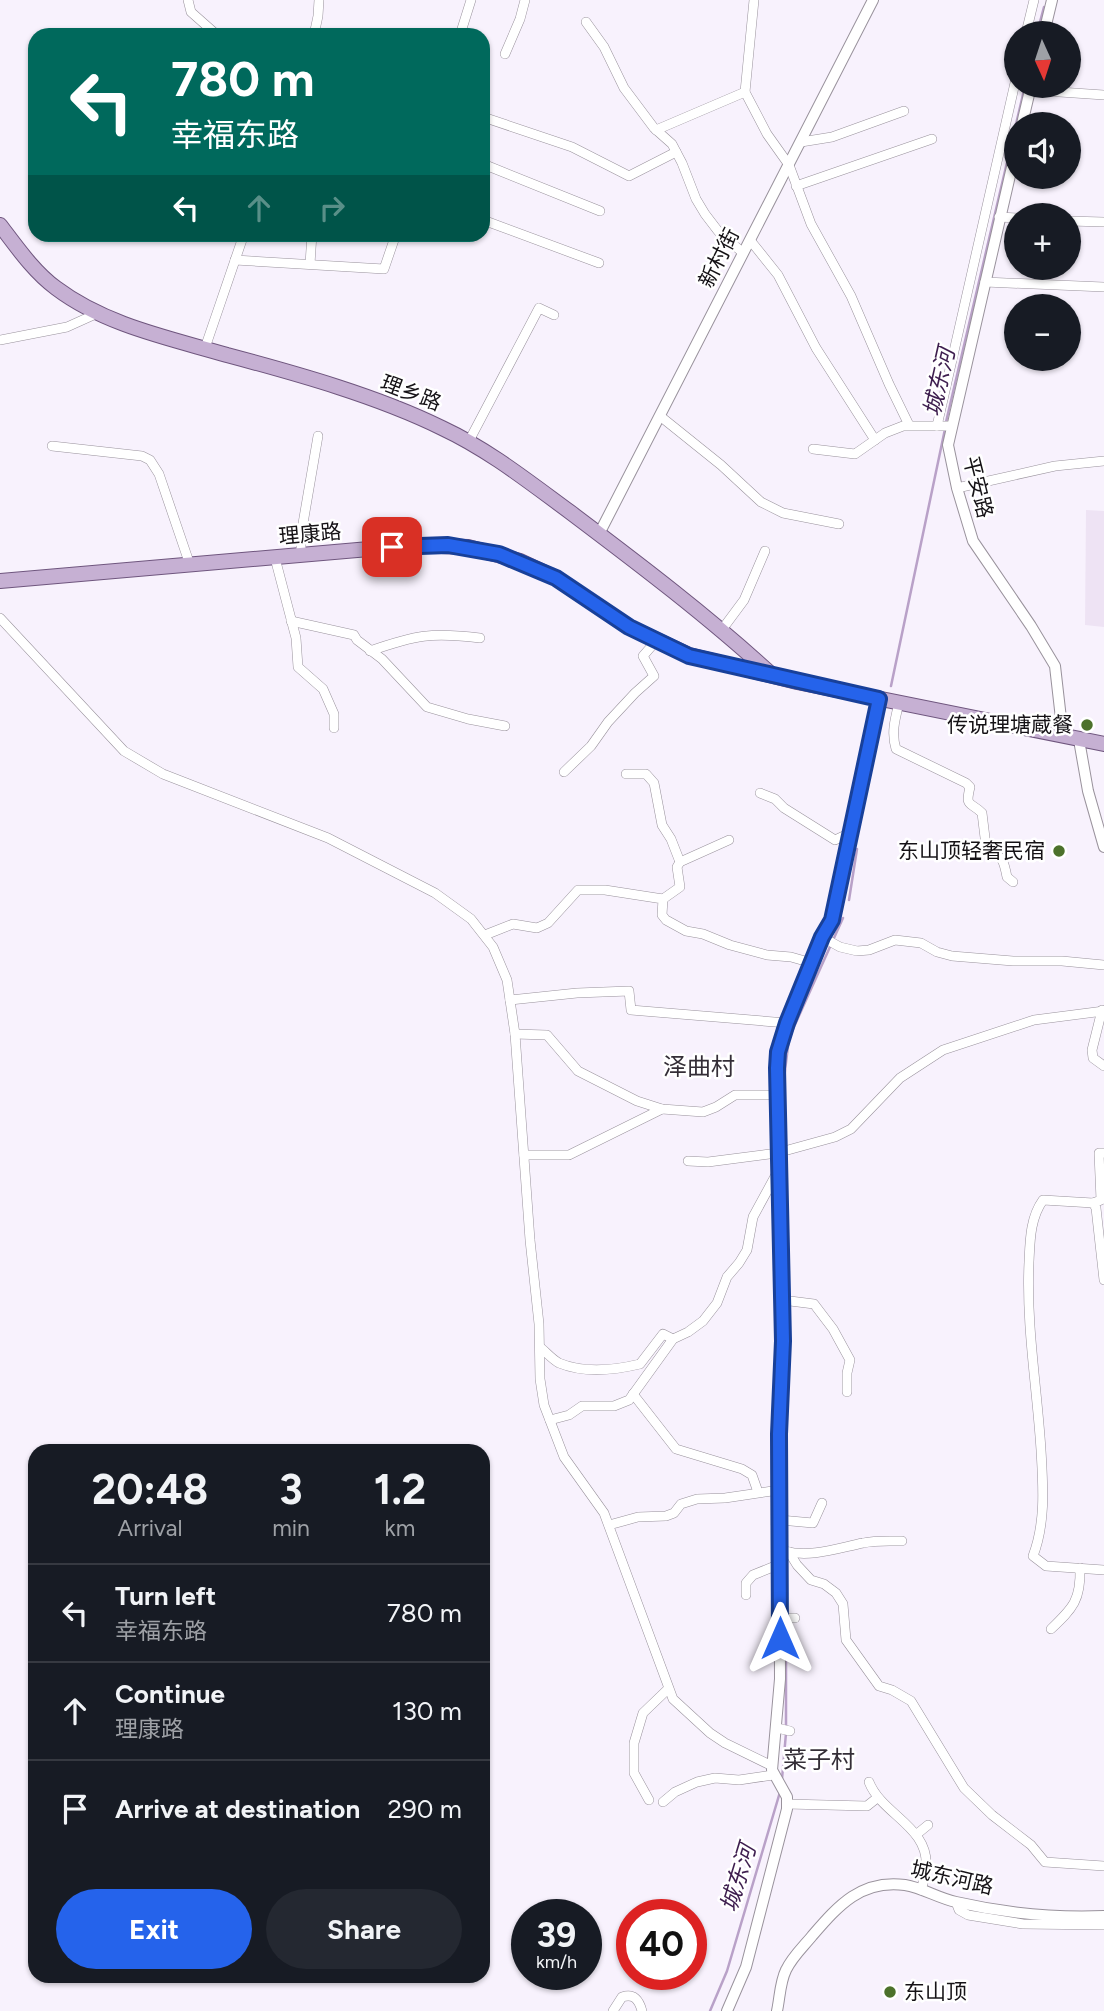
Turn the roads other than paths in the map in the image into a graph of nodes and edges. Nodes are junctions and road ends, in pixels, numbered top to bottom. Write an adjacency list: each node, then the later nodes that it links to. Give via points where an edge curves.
1 (188, 0): 12 (street, via 191,12)
2 (319, 0): 13 (street)
3 (471, 0): 14 (street)
4 (525, 0): 15 (street)
5 (754, 0): 16 (street)
6 (873, 0): 24 (street, 新村街)
7 (1034, 0): 9 (street)
8 (1052, 0): 10 (street)
9 (1029, 21)
10 (1047, 21)
11 (586, 22): 22 (street, via 624,88)
12 (209, 28)
13 (315, 28)
14 (462, 28)
15 (505, 54)
16 (745, 92): 22 (street); 26 (street)
17 (1082, 93): 18 (street)
18 (1104, 95)
19 (1012, 98): 53 (street)
20 (904, 111): 24 (street, via 832,138)
21 (490, 119): 25 (street, via 572,147 629,176)
22 (656, 130): 25 (street)
23 (932, 139): 28 (street)
24 (801, 142): 26 (street, 新村街)
25 (676, 152): 41 (street, via 705,214)
26 (789, 165): 28 (street); 37 (street, 新村街)
27 (490, 167): 30 (street)
28 (796, 186): 52 (street)
29 (1006, 189): 31 (street, 平安路)
30 (600, 212)
31 (999, 217): 32 (street); 45 (street, 平安路)
32 (1004, 217)
33 (1081, 221): 34 (street)
34 (1104, 222)
35 (490, 223): 43 (street)
36 (0, 225): 47 (main road, 理乡路, via 52,286)
37 (750, 240): 41 (street, 新村街); 55 (street, via 778,275 816,348)
38 (241, 242): 42 (street)
39 (311, 242): 44 (street)
40 (393, 242): 44 (street, via 384,270)
41 (743, 253): 51 (street, 新村街)
42 (235, 260): 44 (street); 50 (street)
43 (599, 263)
44 (310, 264)
45 (985, 282): 46 (street); 53 (street, 平安路)
46 (1104, 287)
47 (97, 313): 49 (street, via 67,327); 50 (main road, 理乡路)
48 (554, 315): 56 (street, via 539,307)
49 (0, 340)
50 (205, 348): 56 (main road, 理乡路, via 385,404)
51 (660, 416): 61 (street, via 761,502 783,513); 62 (street, 新村街)
52 (909, 425): 53 (street); 55 (street)
53 (945, 426): 60 (street, 平安路)
54 (318, 436): 64 (street)
55 (875, 440): 58 (street, via 855,454)
56 (469, 441): 62 (main road, 理乡路)
57 (52, 446): 66 (street, via 150,460)
58 (813, 449)
59 (1104, 461): 60 (street, via 1055,466)
60 (957, 488): 81 (street, 平安路, via 979,551 1052,660)
61 (839, 524)
62 (599, 534): 70 (main road, 理乡路)
63 (765, 551): 70 (street, via 744,600)
64 (301, 555): 65 (main road, 理康路); 72 (main road, 理康路, via 415,545 481,549 556,578)
65 (275, 558): 66 (main road, 理康路); 69 (street)
66 (190, 565): 67 (main road, 理康路)
67 (0, 581)
68 (0, 618): 93 (street, via 124,751 141,763 359,853 453,904)
69 (291, 621): 74 (street, via 355,635); 80 (street, via 298,667 324,689 334,713)
70 (721, 631): 73 (main road, 理乡路)
71 (480, 638): 74 (street, via 412,636)
72 (656, 641): 75 (main road, 理康路); 84 (street, via 643,656 654,676)
73 (735, 641): 75 (main road, via 735,651); 76 (main road, 理乡路)
74 (370, 651): 79 (street, via 427,708)
75 (722, 665): 76 (main road, 理康路)
76 (773, 676): 77 (main road, 理康路)
77 (879, 699): 78 (main road, 理康路); 87 (street)
78 (899, 703): 81 (main road, 理康路); 91 (street, via 893,725 896,749 970,787 967,800 982,813 986,846 1001,856)
79 (505, 726)
80 (334, 728)
81 (1063, 736): 82 (main road, 理康路)
82 (1079, 740): 83 (main road, 理康路); 89 (street)
83 (1104, 744)
84 (564, 772)
85 (626, 774): 90 (street, via 646,775 652,780 662,825)
86 (760, 793): 87 (street, via 835,840)
87 (852, 832): 94 (street)
88 (729, 840): 90 (street)
89 (1104, 848)
90 (680, 862): 92 (street, via 680,887)
91 (1013, 882)
92 (663, 899): 93 (street, via 605,890 578,891 548,923 537,928 513,924); 95 (street, via 662,915 686,931)
93 (485, 935): 97 (street, via 504,970)
94 (828, 940): 95 (street); 96 (street, via 850,950 864,951 895,940 921,943 952,956)
95 (812, 963): 99 (street)
96 (1104, 965)
97 (510, 1000): 99 (street, via 629,990 631,1010); 100 (street)
98 (1103, 1011): 101 (street, via 1092,1050 1095,1061); 104 (street, via 1034,1020 943,1050 900,1078 851,1129)
99 (787, 1023): 102 (street, via 778,1052)
100 (515, 1034): 103 (street, via 547,1035 578,1071); 106 (street)
101 (1104, 1066)
102 (776, 1095): 103 (street, via 735,1095 704,1112); 104 (street)
103 (662, 1110): 106 (street, via 569,1155)
104 (779, 1153): 107 (street, via 708,1163); 108 (street)
105 (1104, 1153): 109 (street, via 1099,1153 1101,1199)
106 (524, 1155): 113 (street)
107 (688, 1161)
108 (778, 1171): 111 (street); 112 (street, via 753,1217 747,1250 727,1277 717,1303 703,1321)
109 (1093, 1203): 110 (street); 125 (street, via 1043,1200 1033,1223 1029,1268 1042,1489 1040,1534 1033,1556 1046,1566)
110 (1104, 1280)
111 (788, 1301): 114 (street, via 814,1304 833,1329 850,1360); 117 (street)
112 (673, 1339): 113 (street, via 663,1334 640,1364 603,1369 558,1363); 115 (street)
113 (541, 1348): 116 (street, via 540,1379)
114 (847, 1392)
115 (633, 1394): 116 (street, via 614,1406 582,1406); 118 (street, via 676,1449 742,1469 752,1475)
116 (550, 1420): 121 (street, via 564,1457)
117 (779, 1490): 118 (street); 120 (street)
118 (758, 1492): 121 (street, via 696,1499 666,1516)
119 (822, 1503): 120 (street, via 813,1523)
120 (785, 1521): 123 (street)
121 (609, 1525): 131 (street)
122 (902, 1541): 123 (street)
123 (784, 1551): 124 (street); 140 (street, via 811,1580 836,1593 844,1604 850,1650 879,1686 911,1701 972,1797 1045,1862)
124 (779, 1564): 127 (street, via 753,1575 746,1583); 128 (street)
125 (1080, 1568): 126 (street); 130 (street, via 1076,1602)
126 (1104, 1570)
127 (746, 1595)
128 (780, 1618): 129 (street); 132 (street, via 784,1730)
129 (795, 1618)
130 (1051, 1629)
131 (668, 1689): 132 (street, via 679,1706 710,1733); 135 (street, via 643,1713 634,1744 634,1773)
132 (772, 1770): 136 (street, via 739,1780 715,1777 697,1782); 137 (street)
133 (869, 1782): 134 (street)
134 (877, 1798): 137 (street, via 867,1806); 139 (street)
135 (649, 1800)
136 (663, 1802)
137 (787, 1804): 147 (street, via 750,1955)
138 (928, 1825): 139 (street)
139 (917, 1834): 141 (street, via 927,1867)
140 (1104, 1866)
141 (921, 1890): 142 (street, 城东河路); 148 (street, 城东河路, via 888,1885 846,1899 792,1958)
142 (956, 1902): 143 (street, 城东河路, via 1024,1913); 144 (street, via 968,1915 1023,1924)
143 (1104, 1916)
144 (1104, 1925)
145 (612, 2011): 146 (street, via 627,1995 634,1996)
146 (642, 2011)
147 (727, 2011)
148 (777, 2011)

